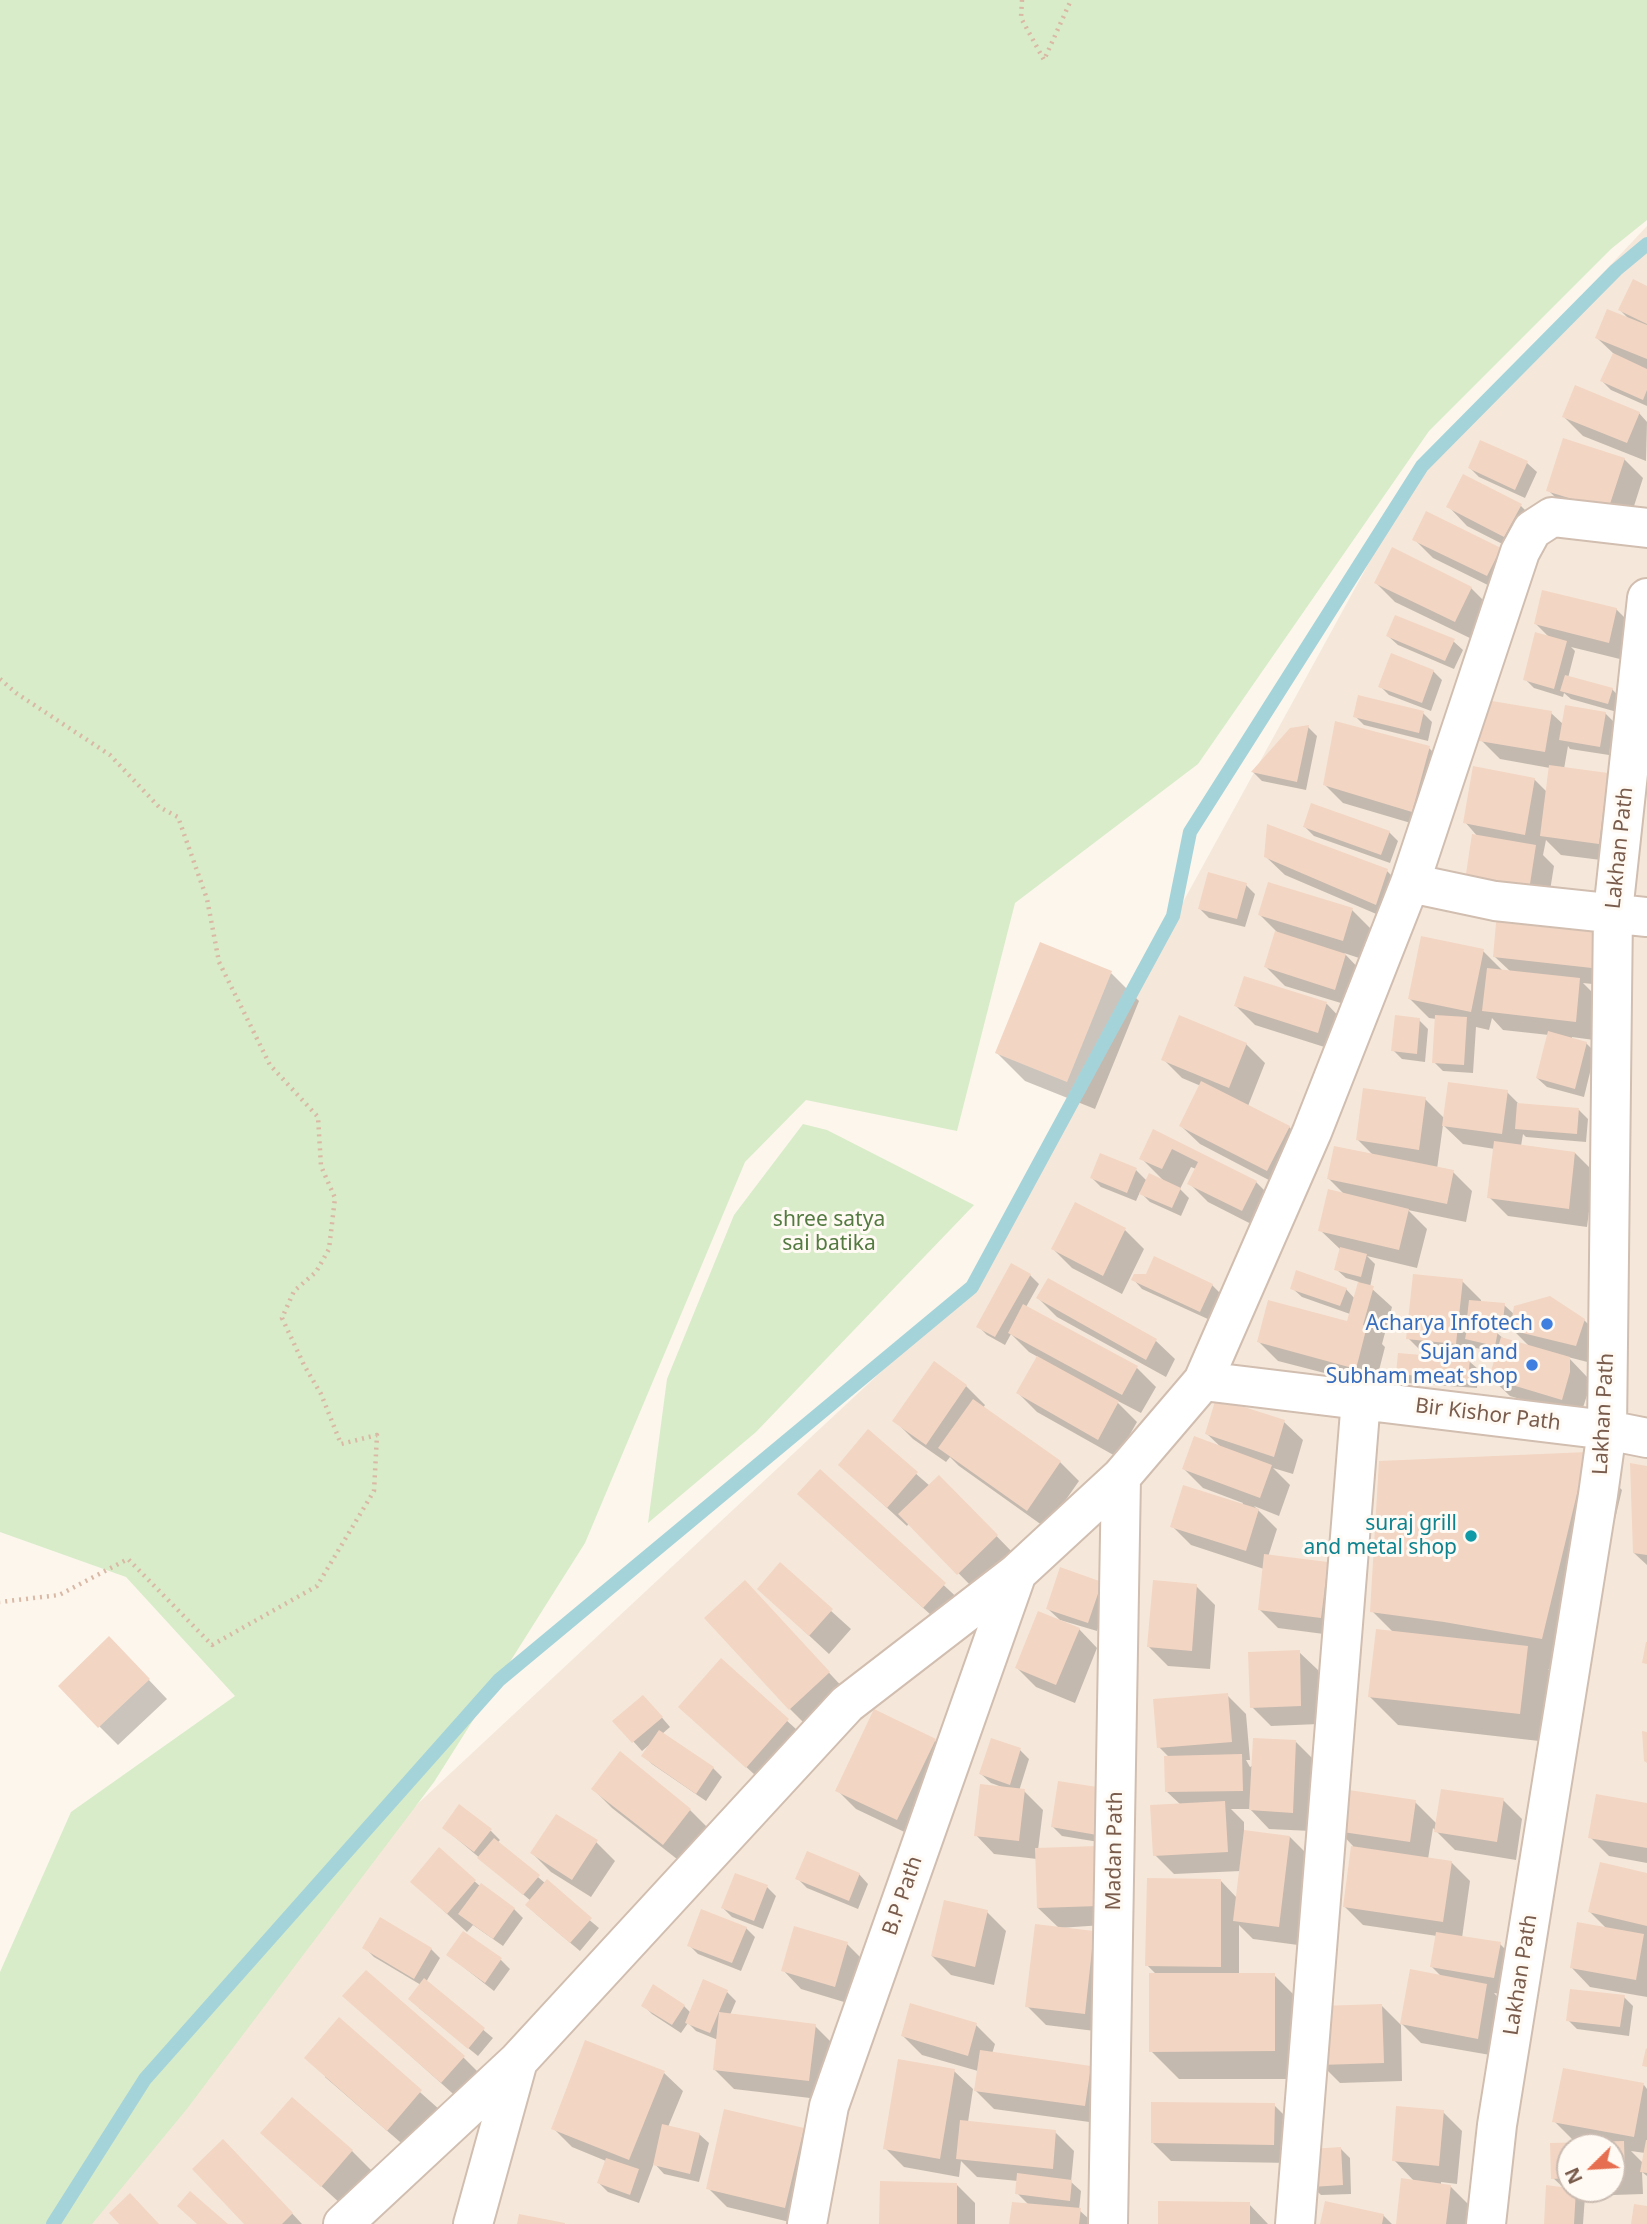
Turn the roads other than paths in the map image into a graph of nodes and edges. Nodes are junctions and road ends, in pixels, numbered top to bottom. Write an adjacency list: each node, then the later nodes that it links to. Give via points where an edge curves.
1 (1647, 528): 3 (street, via 1552,517 1532,530 1520,552)
2 (1647, 598): 4 (street, Lakhan Path)
3 (1410, 883): 4 (street, via 1495,901); 5 (street, via 1312,1132)
4 (1630, 914): 7 (street, Lakhan Path)
5 (1203, 1381): 6 (street, Bir Kishor Path); 9 (street)
6 (1360, 1399): 7 (street, Bir Kishor Path); 16 (street)
7 (1607, 1430): 8 (street, Bir Kishor Path); 17 (street, Lakhan Path, via 1497,2125)
8 (1647, 1438)
9 (1121, 1477): 10 (street); 15 (street, Madan Path)
10 (1017, 1573): 11 (street, via 847,1704); 14 (street, B.P Path, via 829,2106)
11 (518, 2061): 12 (street); 13 (street)
12 (343, 2224)
13 (473, 2224)
14 (807, 2224)
15 (1108, 2224)
16 (1295, 2224)
17 (1486, 2224)

